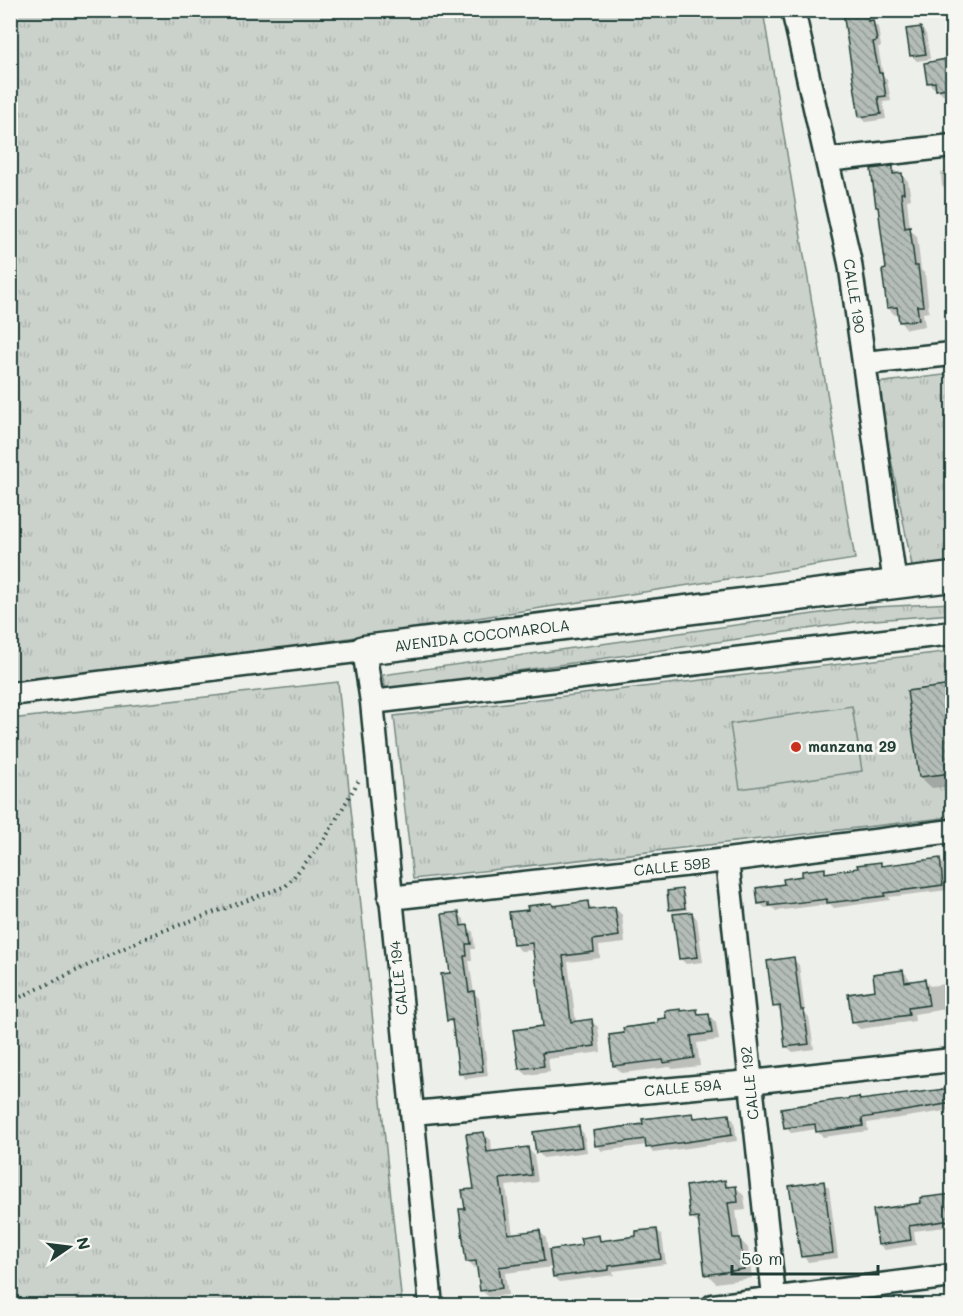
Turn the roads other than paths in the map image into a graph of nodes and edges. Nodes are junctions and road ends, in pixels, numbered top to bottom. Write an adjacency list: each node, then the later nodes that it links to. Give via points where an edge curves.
1 (793, 10): 3 (street, CALLE 190)
2 (952, 146): 3 (street)
3 (827, 160): 5 (street, CALLE 190, via 850,263)
4 (952, 354): 5 (street)
5 (865, 363): 7 (street, CALLE 190)
6 (952, 577): 7 (main road, AVENIDA COCOMAROLA)
7 (895, 584): 9 (main road, AVENIDA COCOMAROLA)
8 (952, 633): 11 (street)
9 (364, 650): 10 (street, AVENIDA COCOMAROLA); 11 (street, CALLE 194)
10 (10, 694)
11 (372, 702): 14 (street, CALLE 194)
12 (952, 831): 13 (street, CALLE 59B)
13 (727, 860): 14 (street, CALLE 59B); 16 (street, CALLE 192)
14 (390, 898): 17 (street, CALLE 194)
15 (952, 1060): 16 (street, CALLE 59A)
16 (750, 1082): 17 (street, CALLE 59A); 19 (street, CALLE 192)
17 (413, 1113): 20 (street, CALLE 194)
18 (952, 1276): 19 (street)
19 (774, 1302): 21 (street)
20 (431, 1305)
21 (713, 1305)

